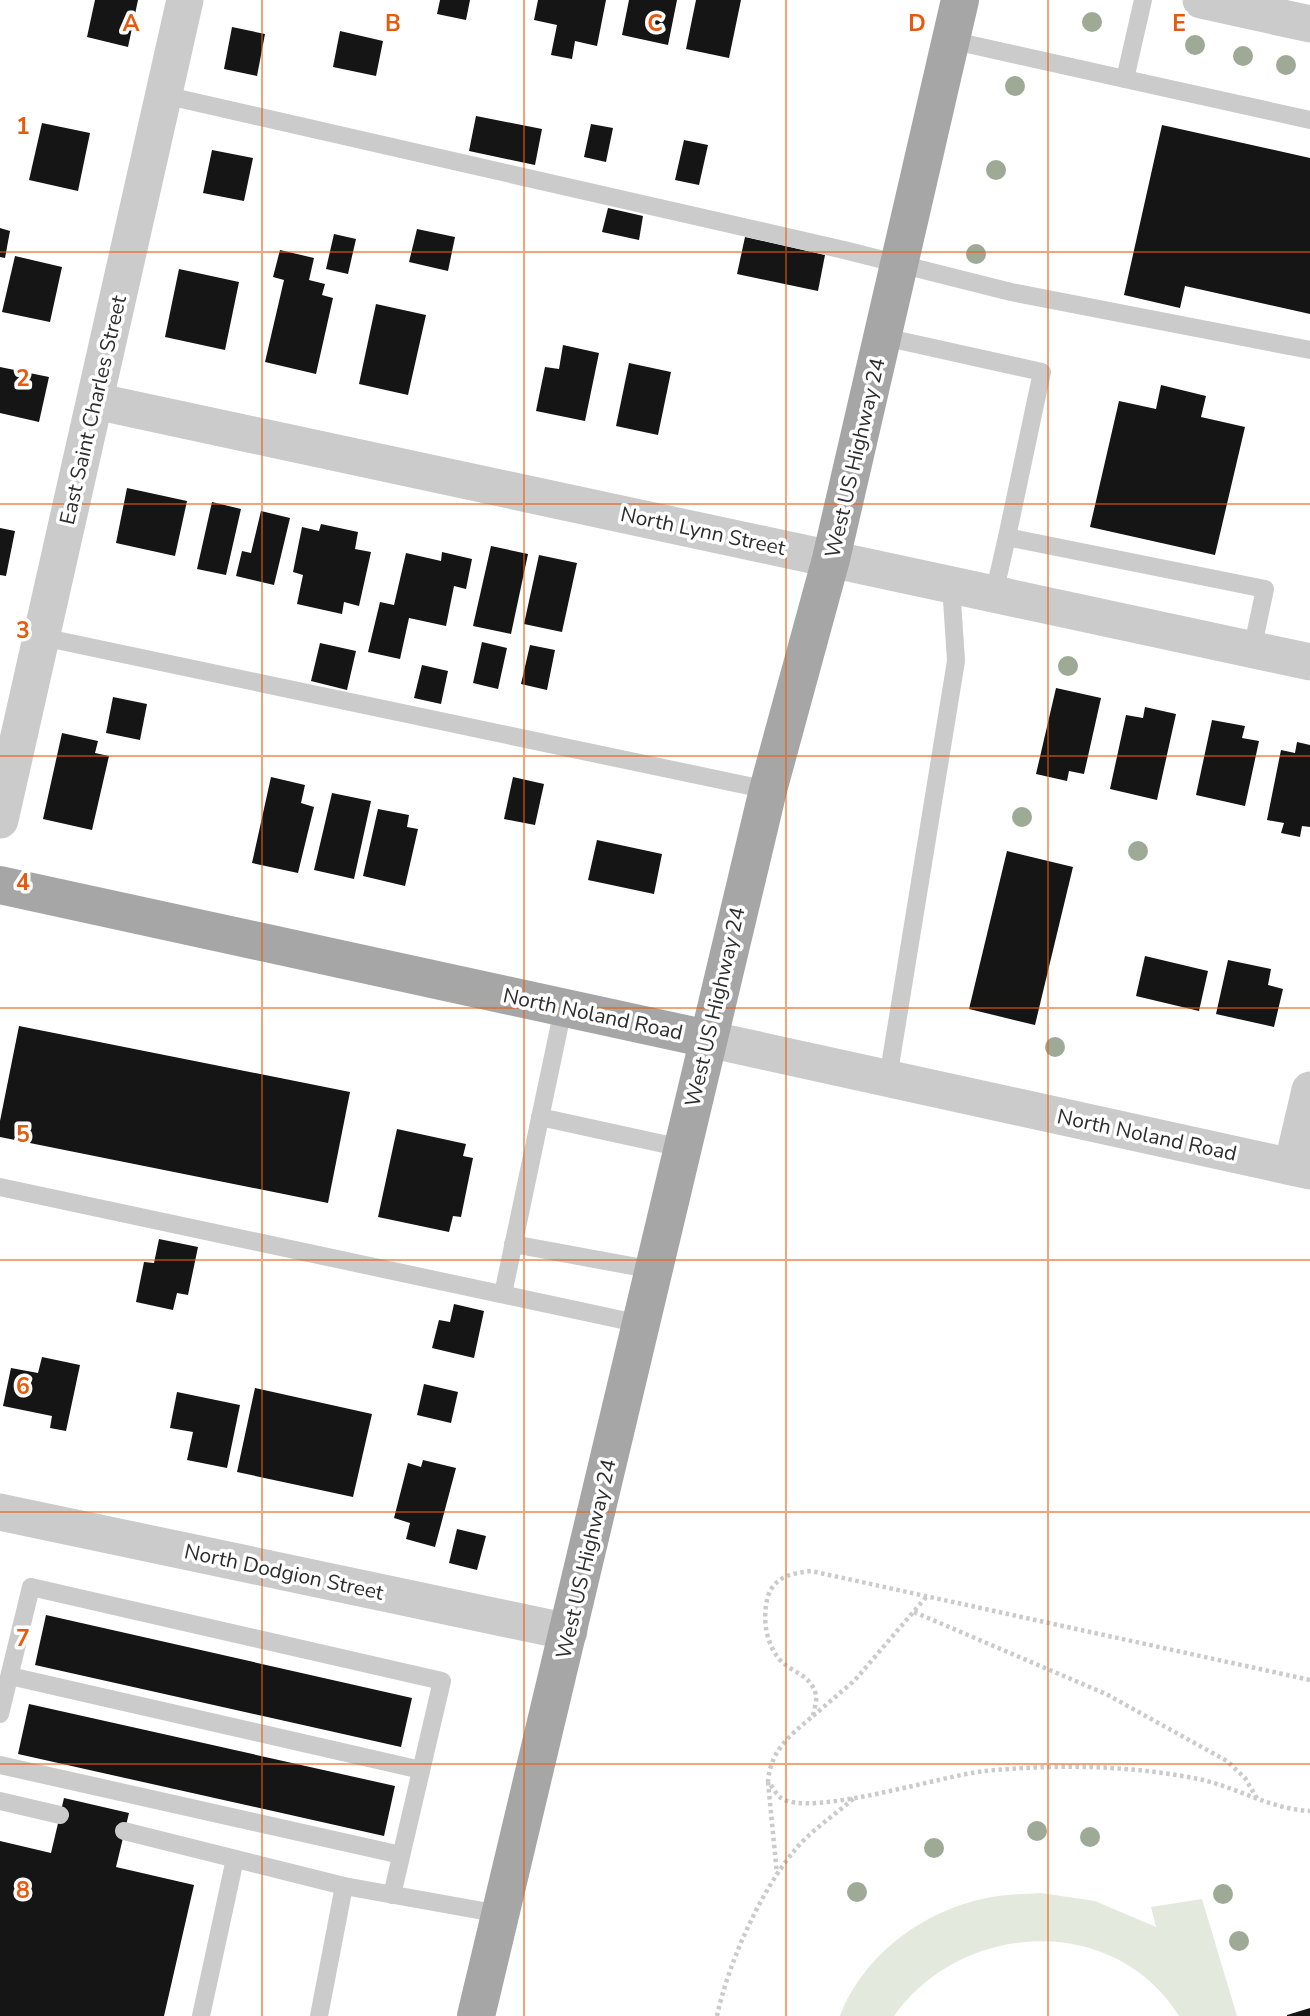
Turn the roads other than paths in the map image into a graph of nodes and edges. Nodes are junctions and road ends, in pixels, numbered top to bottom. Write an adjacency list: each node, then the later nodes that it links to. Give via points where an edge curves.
1 (185, 0): 8 (street, East Saint Charles Street)
2 (960, 0): 6 (main road, West US Highway 24)
3 (1143, 0): 7 (lane)
4 (1202, 0): 5 (street)
5 (1310, 24)
6 (950, 40): 7 (lane); 10 (main road, West US Highway 24)
7 (1125, 79): 9 (lane)
8 (164, 95): 10 (lane); 13 (street, East Saint Charles Street)
9 (1310, 120)
10 (900, 263): 11 (main road, West US Highway 24); 12 (lane, via 1011,292)
11 (884, 337): 14 (lane, via 1042,372); 15 (main road, West US Highway 24)
12 (1310, 351)
13 (95, 401): 15 (street, North Lynn Street); 18 (street, East Saint Charles Street)
14 (1007, 537): 17 (lane); 19 (lane, via 1265,589)
15 (831, 559): 16 (street, North Lynn Street); 21 (main road, West US Highway 24)
16 (951, 585): 17 (street, North Lynn Street); 26 (lane, via 956,661)
17 (994, 594): 19 (street, North Lynn Street)
18 (41, 637): 21 (lane); 22 (street, East Saint Charles Street)
19 (1252, 650): 20 (street, North Lynn Street)
20 (1310, 662)
21 (768, 790): 25 (main road, West US Highway 24)
22 (0, 820)
23 (0, 885): 24 (main road, North Noland Road)
24 (563, 1009): 25 (main road, North Noland Road); 28 (lane)
25 (708, 1039): 26 (street, North Noland Road); 29 (main road, West US Highway 24)
26 (888, 1078): 30 (street, North Noland Road)
27 (1310, 1090): 30 (street)
28 (540, 1117): 29 (lane); 32 (lane)
29 (682, 1148): 33 (main road, West US Highway 24)
30 (1301, 1169)
31 (0, 1187): 34 (lane)
32 (513, 1244): 33 (lane); 34 (lane)
33 (654, 1270): 35 (main road, West US Highway 24)
34 (503, 1294): 35 (lane)
35 (641, 1324): 37 (main road, West US Highway 24)
36 (0, 1512): 37 (street, North Dodgion Street)
37 (569, 1632): 49 (main road, West US Highway 24)
38 (10, 1676): 39 (lane); 41 (lane); 41 (lane, via 31,1587 429,1678 442,1681)
39 (0, 1714)
40 (0, 1765): 45 (lane)
41 (421, 1770): 45 (lane)
42 (0, 1801): 43 (lane)
43 (60, 1815)
44 (124, 1831): 46 (lane)
45 (401, 1855): 48 (lane)
46 (235, 1859): 47 (lane); 50 (lane)
47 (344, 1886): 48 (lane); 51 (lane)
48 (392, 1895): 49 (lane)
49 (500, 1914): 52 (main road, West US Highway 24)
50 (201, 2016)
51 (319, 2016)
52 (476, 2016)

